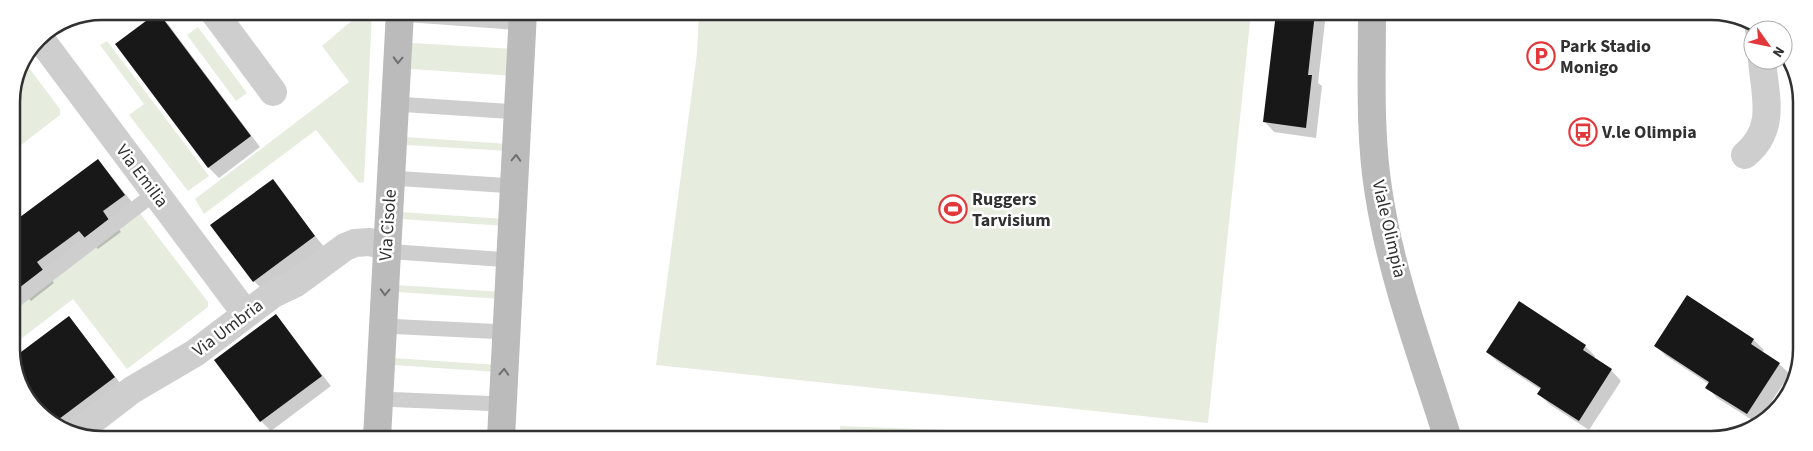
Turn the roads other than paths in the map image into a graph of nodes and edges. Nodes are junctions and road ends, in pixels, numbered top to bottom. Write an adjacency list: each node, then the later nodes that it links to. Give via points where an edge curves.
1 (221, 20): 7 (street)
2 (400, 20): 8 (street, Via Cisole, one-way to 8)
3 (523, 20): 9 (street)
4 (1372, 20): 25 (street, Viale Olimpia, via 1372,127 1379,194 1397,270)
5 (44, 45): 13 (street, Via Emilia)
6 (1763, 70): 10 (street, via 1767,120 1756,145)
7 (274, 92)
8 (396, 104): 9 (lane); 11 (street, Via Cisole)
9 (518, 112): 12 (street, one-way to 9)
10 (1744, 154)
11 (392, 178): 12 (lane); 14 (street, Via Cisole)
12 (515, 186): 15 (street)
13 (156, 193): 16 (lane); 17 (street, Via Emilia)
14 (386, 247): 15 (lane, via 397,252); 17 (street, Via Umbria, via 370,242 345,247); 18 (street, Via Cisole, one-way to 18)
15 (511, 260): 19 (street)
16 (20, 297)
17 (246, 314): 22 (street, Via Umbria, via 195,353 132,390)
18 (384, 326): 19 (lane); 20 (street, Via Cisole)
19 (506, 332): 21 (street, one-way to 19)
20 (379, 399): 21 (lane); 23 (street, Via Cisole)
21 (503, 404): 24 (street)
22 (82, 428)
23 (377, 431)
24 (501, 431)
25 (1446, 431)

